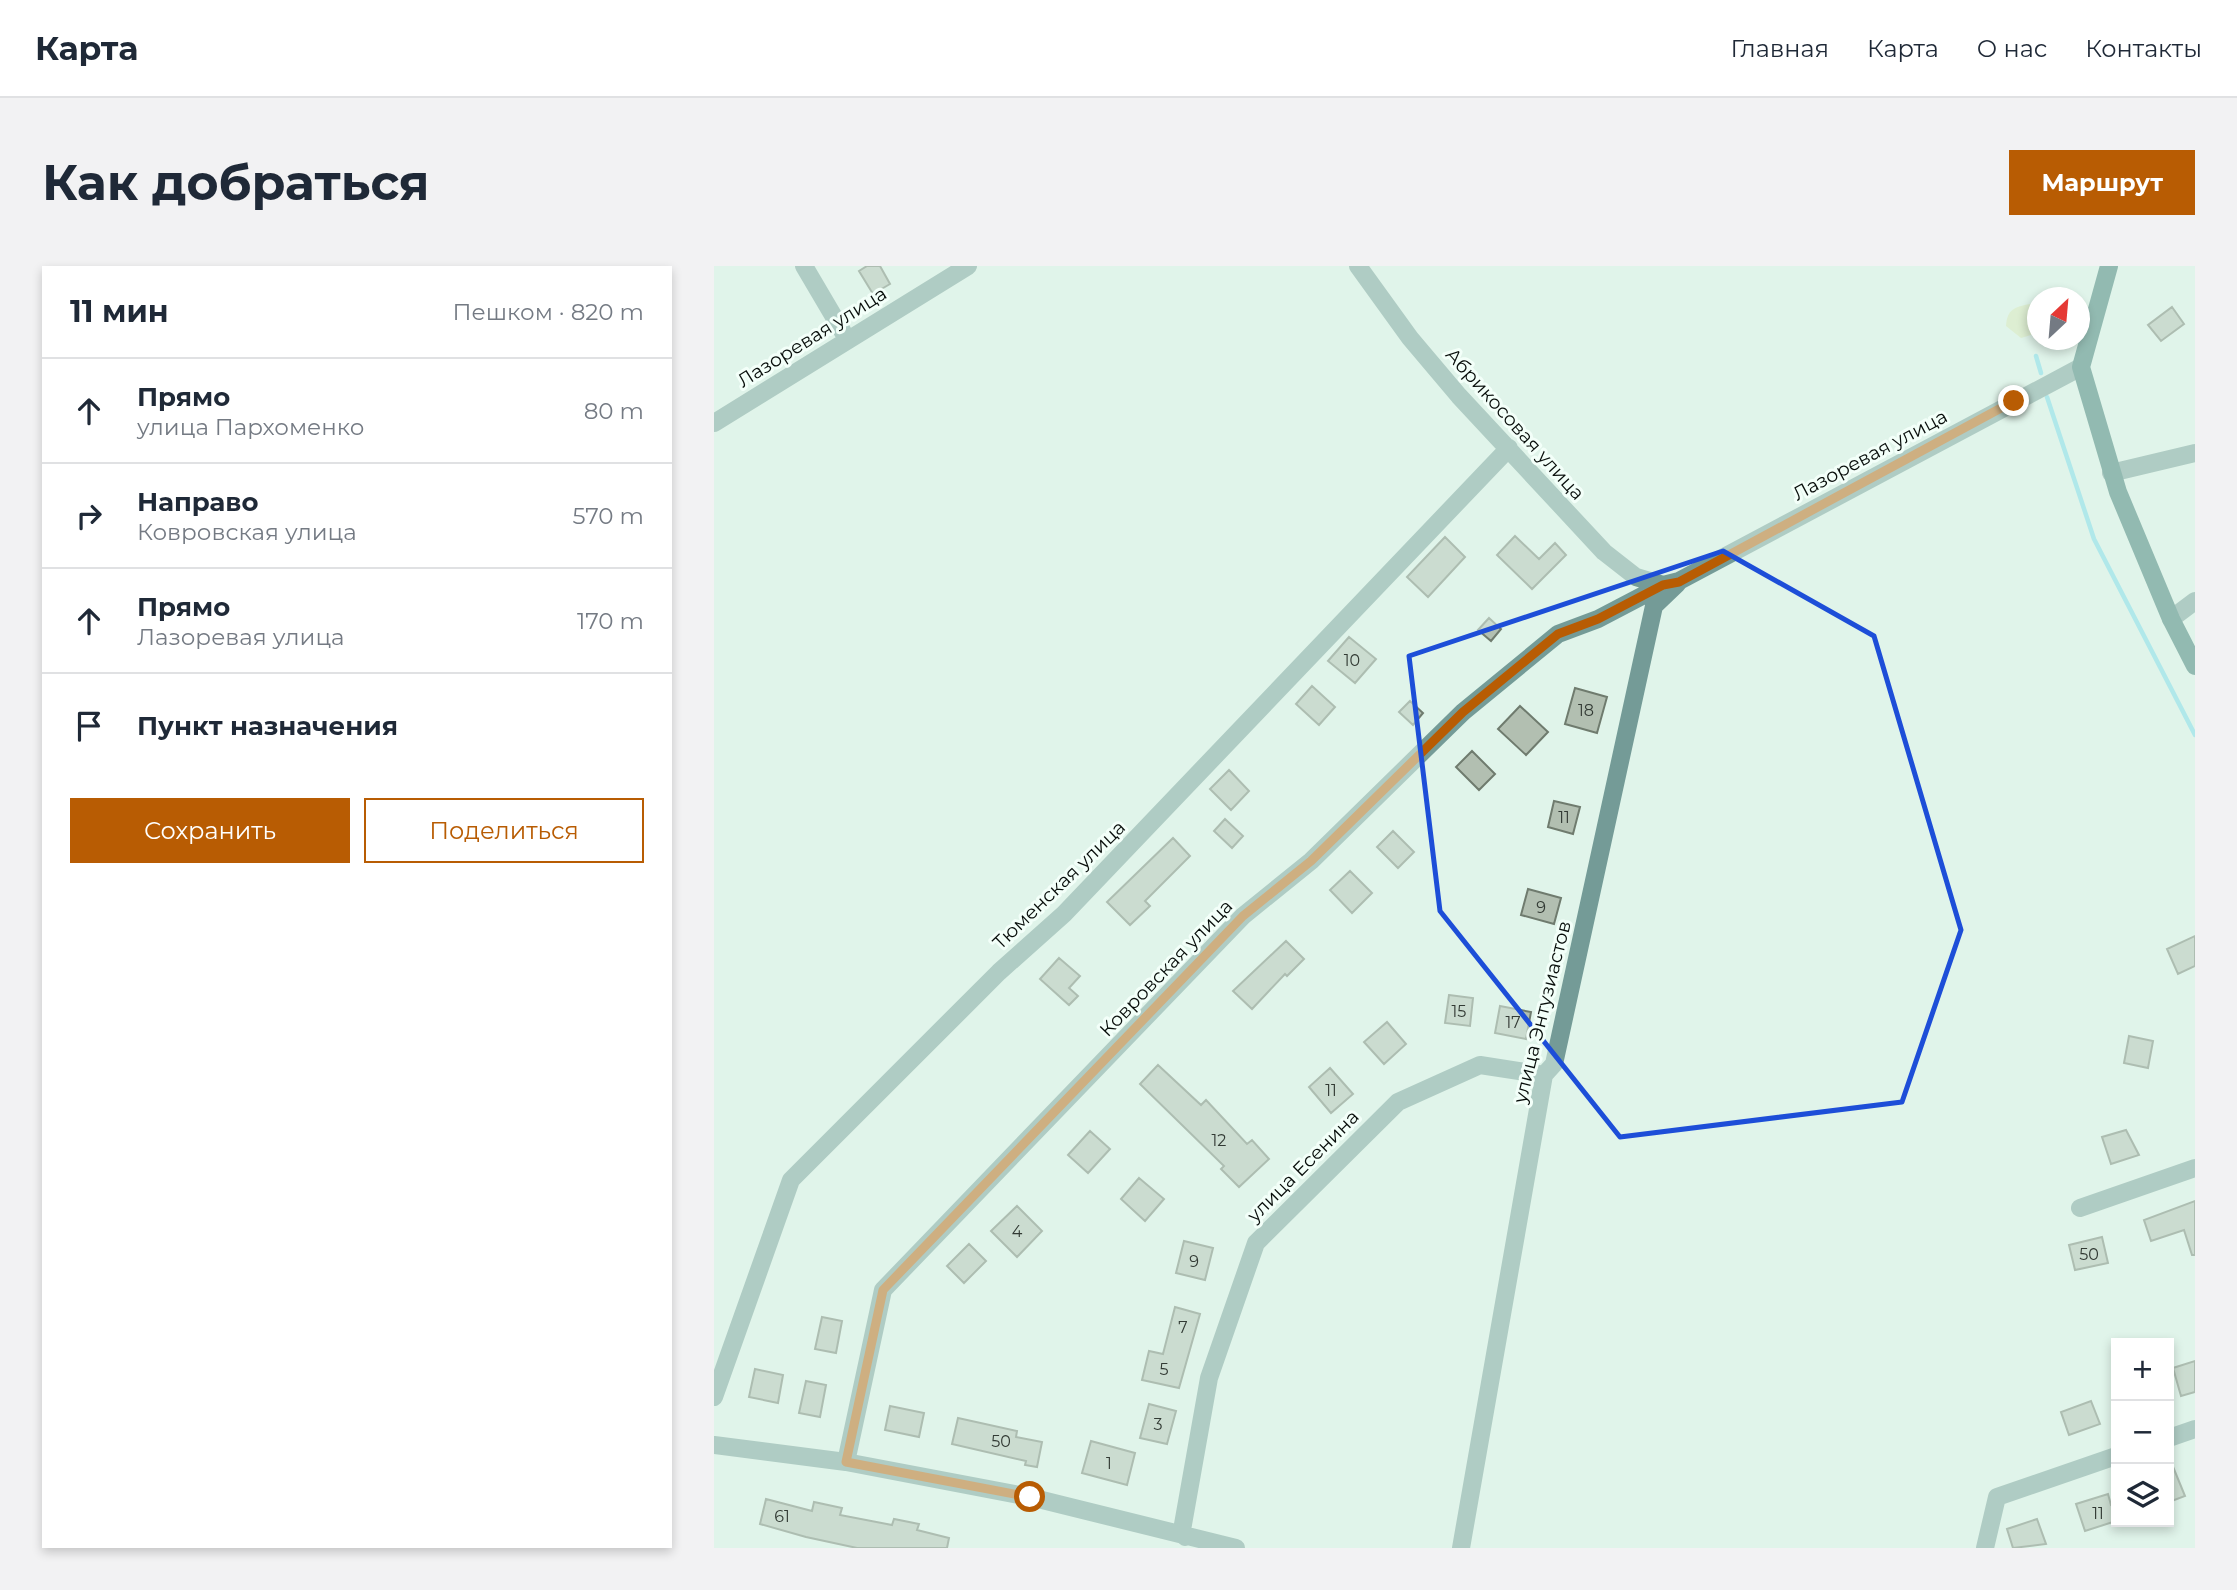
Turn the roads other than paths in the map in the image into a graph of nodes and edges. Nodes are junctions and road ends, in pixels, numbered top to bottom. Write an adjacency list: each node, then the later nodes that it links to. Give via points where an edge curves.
1 (804, 266): 5 (street)
2 (968, 266): 5 (street, Лазоревая улица)
3 (1358, 266): 8 (street, Абрикосовая улица, via 1410,338)
4 (2109, 266): 6 (main road)
5 (847, 339): 7 (street, Лазоревая улица)
6 (2081, 367): 10 (main road); 11 (street, Лазоревая улица)
7 (714, 423)
8 (1509, 448): 11 (street, Абрикосовая улица, via 1622,569 1648,583); 18 (street, Тюменская улица, via 1064,914 999,972 791,1180)
9 (2195, 453): 10 (street)
10 (2112, 472): 13 (main road)
11 (1671, 583): 15 (street, улица Энтузиастов, via 1654,607 1554,1064); 23 (street, Ковровская улица, via 1558,634 1463,712 1311,861 1243,916 883,1290)
12 (2195, 601): 13 (street)
13 (2171, 619): 14 (main road)
14 (2195, 666)
15 (1544, 1075): 24 (street, улица Есенина, via 1480,1065 1398,1102 1256,1243 1209,1378 1182,1530); 26 (street, улица Энтузиастов)
16 (2195, 1168): 17 (street)
17 (2080, 1208)
18 (714, 1397)
19 (2195, 1429): 20 (street)
20 (2174, 1436)
21 (714, 1445): 23 (street)
22 (2111, 1458): 27 (street, via 1997,1497)
23 (846, 1462): 24 (street, via 1030,1497)
24 (1185, 1537): 25 (street)
25 (1236, 1548)
26 (1461, 1548)
27 (1985, 1548)

